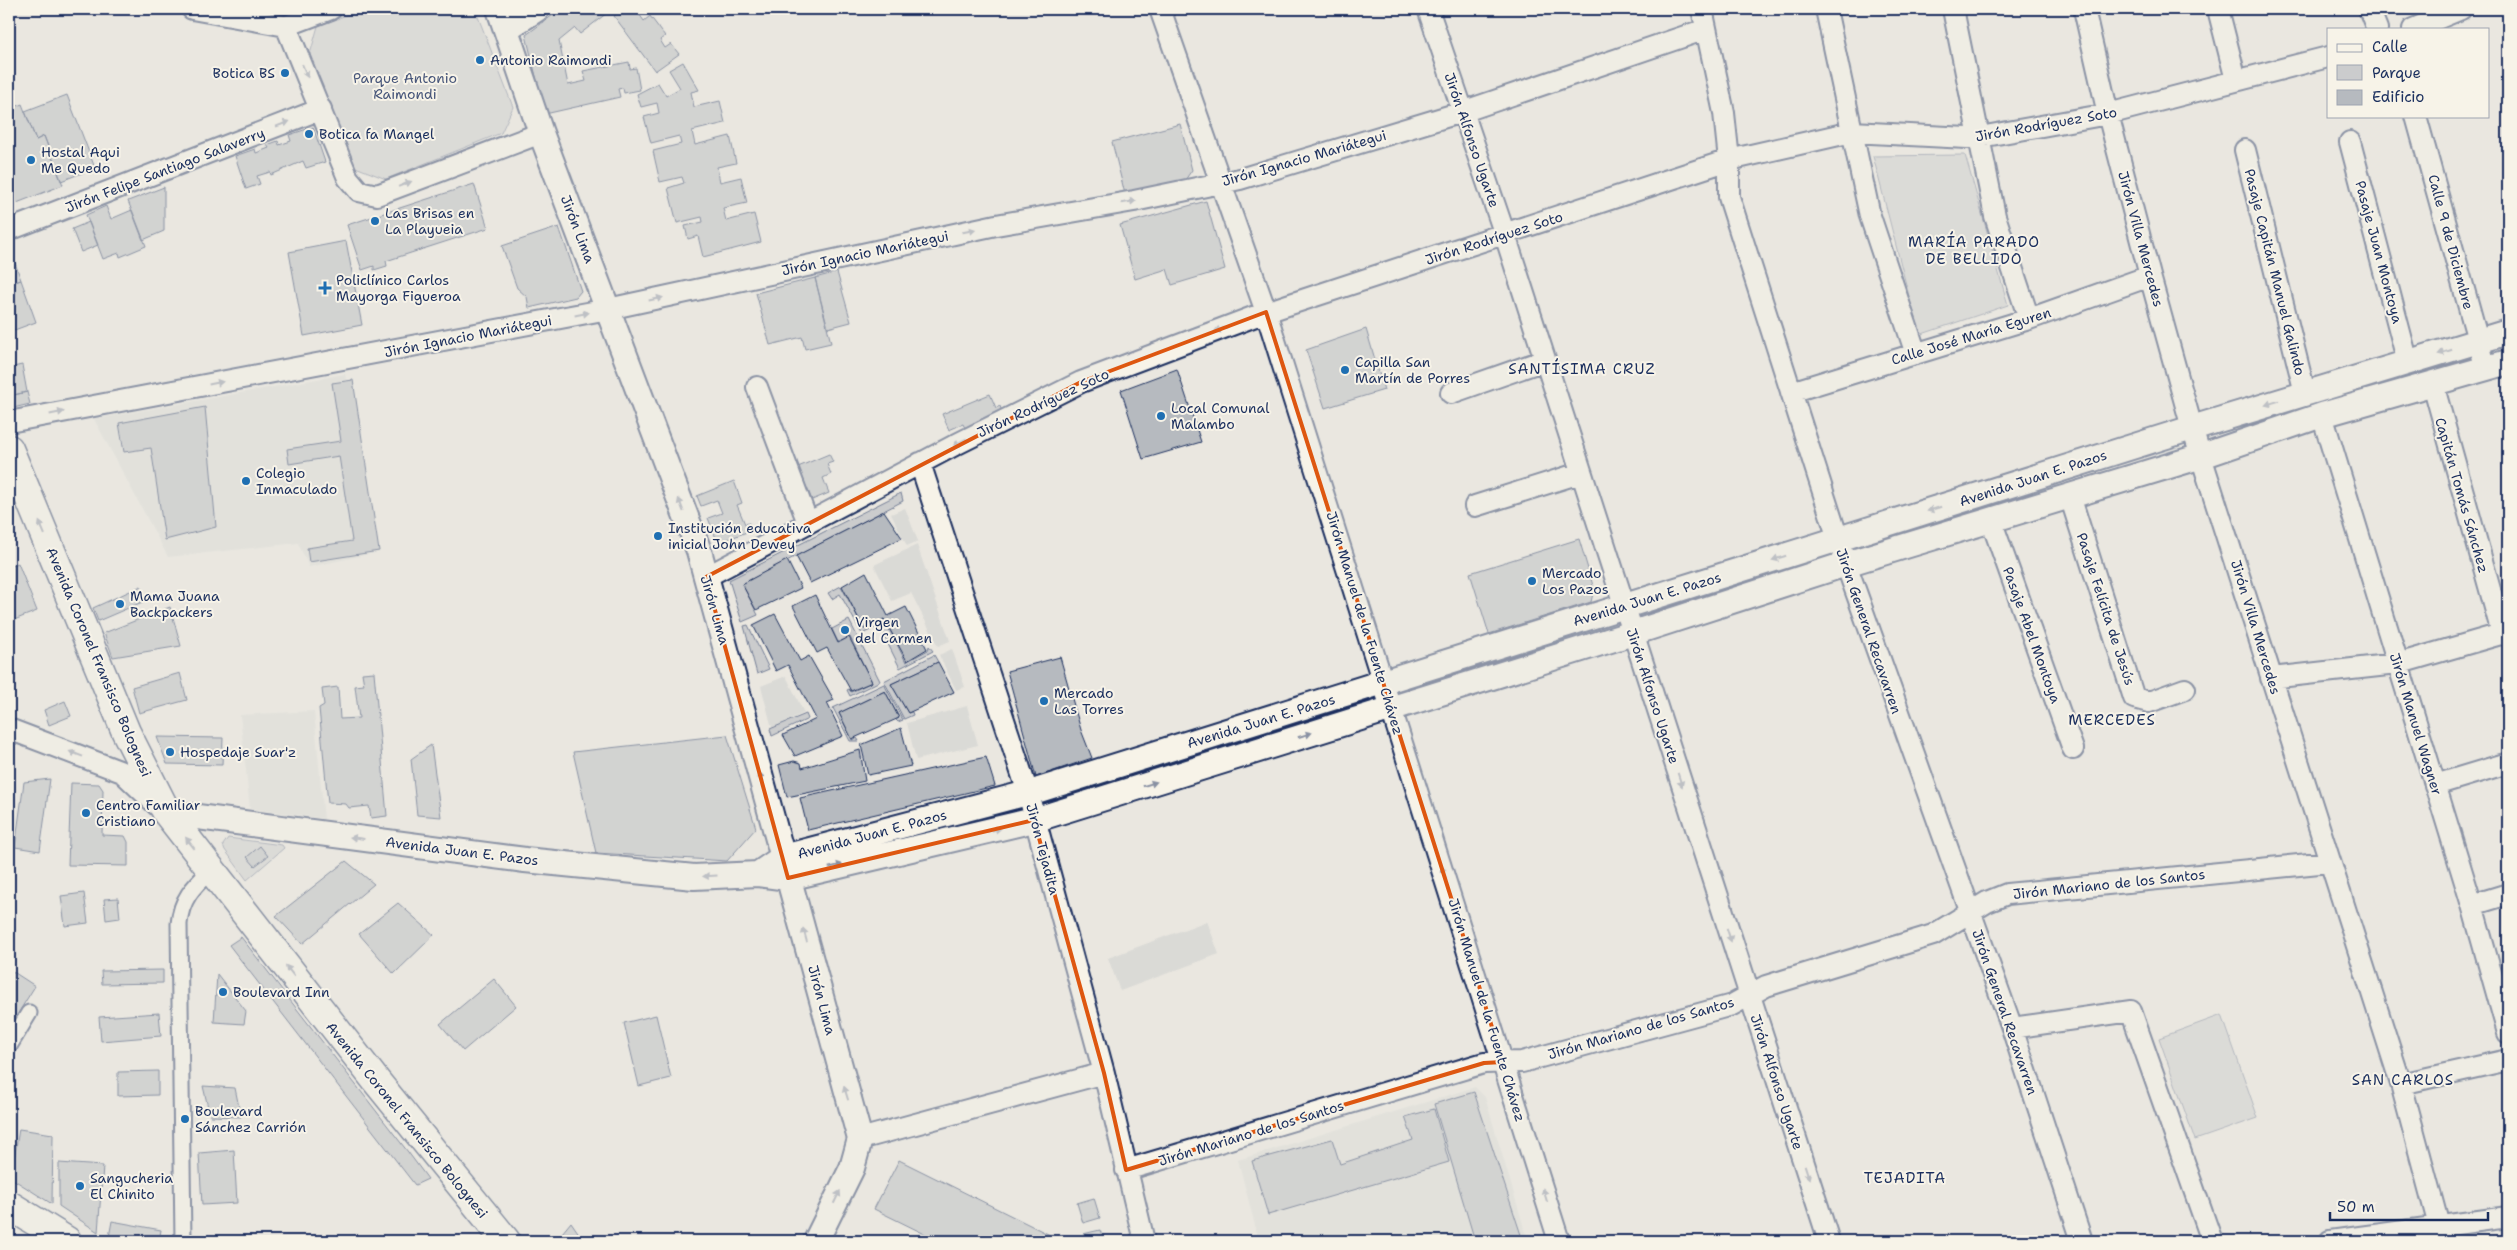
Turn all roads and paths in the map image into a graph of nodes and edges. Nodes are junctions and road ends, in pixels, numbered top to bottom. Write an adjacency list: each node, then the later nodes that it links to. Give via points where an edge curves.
1 (192, 9): 14 (street)
2 (331, 9): 14 (street)
3 (537, 9): 13 (street)
4 (1160, 9): 30 (street, Jirón Manuel de la Fuente Chávez)
5 (1428, 9): 21 (street, Jirón Alfonso Ugarte)
6 (1702, 9): 17 (street, Jirón General Recavarren)
7 (1826, 9): 25 (street)
8 (1953, 9): 26 (street)
9 (2084, 9): 22 (street, Jirón Villa Mercedes)
10 (2218, 9): 19 (street)
11 (2369, 9): 15 (street)
12 (2461, 9): 16 (street)
13 (503, 19): 24 (street, Jirón Lima)
14 (286, 26): 20 (street, one-way to 20)
15 (2377, 28)
16 (2415, 28)
17 (1706, 29): 21 (street, Jirón Ignacio Mariátegui); 29 (street, Jirón General Recavarren, via 1724,113)
18 (2327, 57): 19 (street, Jirón Rodríguez Soto)
19 (2236, 80): 22 (street, Jirón Rodríguez Soto)
20 (321, 109): 24 (street, one-way to 24, via 348,178 359,192 377,195); 31 (street, Jirón Felipe Santiago Salaverry, one-way to 20)
21 (1462, 112): 30 (street, Jirón Ignacio Mariátegui); 32 (street, Jirón Alfonso Ugarte)
22 (2108, 114): 26 (street, Jirón Rodríguez Soto); 33 (street, Jirón Villa Mercedes)
23 (2417, 118): 38 (street, Calle 9 de Diciembre)
24 (541, 132): 34 (street, Jirón Lima)
25 (1852, 132): 26 (street, Jirón Rodríguez Soto); 29 (street, Jirón Rodríguez Soto); 39 (street, via 1870,216)
26 (1980, 137): 36 (street, via 1995,216)
27 (2350, 142): 41 (street, Pasaje Juan Montoya)
28 (2245, 150): 47 (street, Pasaje Capitán Manuel Galindo)
29 (1729, 160): 32 (street, Jirón Rodríguez Soto); 45 (street, Jirón General Recavarren, via 1729,197)
30 (1222, 182): 34 (street, Jirón Ignacio Mariátegui, one-way to 30, via 996,225); 35 (street, Jirón Manuel de la Fuente Chávez)
31 (9, 230)
32 (1505, 235): 35 (street, Jirón Rodríguez Soto); 40 (street, Jirón Alfonso Ugarte)
33 (2150, 276): 36 (street, Calle José María Eguren); 50 (street, Jirón Villa Mercedes)
34 (608, 309): 49 (street, Jirón Ignacio Mariátegui, one-way to 34); 61 (street, Jirón Lima, one-way to 34)
35 (1266, 312): 53 (street, Jirón Rodríguez Soto, one-way to 53, via 1082,382); 67 (street, Jirón Manuel de la Fuente Chávez)
36 (2029, 319): 39 (street, Calle José María Eguren)
37 (2508, 332): 38 (street, Avenida Juan E. Pazos)
38 (2478, 341): 41 (street, Avenida Juan E. Pazos, one-way to 41); 42 (street, Calle 9 de Diciembre)
39 (1916, 354): 45 (street, Calle José María Eguren)
40 (1545, 360): 46 (street); 54 (street, Jirón Alfonso Ugarte)
41 (2408, 363): 47 (street, Avenida Juan E. Pazos)
42 (2497, 366): 43 (street, Avenida Juan E. Pazos)
43 (2433, 384): 48 (street, Avenida Juan E. Pazos); 63 (street, Capitán Tomás Sánchez)
44 (757, 388): 58 (street)
45 (1791, 392): 59 (street, Jirón General Recavarren)
46 (1451, 393)
47 (2305, 393): 50 (street, Avenida Juan E. Pazos, one-way to 50)
48 (2322, 415): 52 (street, Avenida Juan E. Pazos); 65 (street, Jirón Manuel Wagner)
49 (9, 422)
50 (2192, 428): 52 (street, Jirón Villa Mercedes); 59 (street, Avenida Juan E. Pazos, one-way to 59)
51 (9, 449): 75 (main road, Avenida Coronel Fransisco Bolognesi, one-way to 51, via 126,732)
52 (2202, 456): 55 (street, Avenida Juan E. Pazos); 66 (street, Jirón Villa Mercedes)
53 (920, 463): 58 (street, Jirón Rodríguez Soto); 74 (street, Jirón Tejadita)
54 (1580, 472): 56 (street); 62 (street, Jirón Alfonso Ugarte)
55 (2070, 496): 57 (street, Avenida Juan E. Pazos); 68 (street, Pasaje Felícita de Jesús, via 2134,698 2149,702)
56 (1474, 506)
57 (1991, 520): 60 (street, Avenida Juan E. Pazos); 71 (street, Pasaje Abel Montoya)
58 (808, 523): 61 (street, Jirón Rodríguez Soto)
59 (1837, 540): 60 (street, Jirón General Recavarren); 62 (street, Avenida Juan E. Pazos, one-way to 62)
60 (1846, 564): 64 (street, Avenida Juan E. Pazos); 82 (street, Jirón General Recavarren)
61 (706, 577): 78 (street, Jirón Lima, one-way to 61)
62 (1624, 606): 64 (street, Jirón Alfonso Ugarte); 67 (street, Avenida Juan E. Pazos)
63 (2505, 633): 65 (street)
64 (1633, 634): 69 (street, Avenida Juan E. Pazos); 83 (street, Jirón Alfonso Ugarte, one-way to 83)
65 (2397, 664): 66 (street); 73 (street, Jirón Manuel Wagner)
66 (2271, 678): 77 (street, Jirón Villa Mercedes)
67 (1385, 682): 69 (street, Jirón Manuel de la Fuente Chávez); 74 (street, Avenida Juan E. Pazos)
68 (2185, 689)
69 (1393, 708): 76 (street, Avenida Juan E. Pazos, one-way to 69); 89 (street, Jirón Manuel de la Fuente Chávez, one-way to 69)
70 (9, 728): 75 (street, one-way to 70, via 122,772)
71 (2073, 749)
72 (2508, 763): 73 (street)
73 (2435, 785): 81 (street, Jirón Manuel Wagner)
74 (1028, 793): 76 (street, Jirón Tejadita); 78 (street, Avenida Juan E. Pazos)
75 (166, 814): 78 (street, Avenida Juan E. Pazos, one-way to 75, via 758,874 694,877 525,860); 79 (main road, Avenida Coronel Fransisco Bolognesi, one-way to 75)
76 (1034, 820): 78 (street, Avenida Juan E. Pazos, one-way to 76); 90 (street, Jirón Tejadita)
77 (2329, 862): 82 (street, Jirón Mariano de los Santos, via 2007,894); 91 (street, Jirón Villa Mercedes)
78 (786, 867): 92 (street, Jirón Lima, one-way to 78)
79 (211, 870): 98 (street, via 187,895 180,909); 99 (main road, Avenida Coronel Fransisco Bolognesi, one-way to 79)
80 (2508, 894): 81 (street)
81 (2472, 905): 86 (street, Jirón Manuel Wagner)
82 (1970, 913): 83 (street, Jirón Mariano de los Santos, via 1933,935 1766,986); 85 (street, Jirón General Recavarren)
83 (1749, 996): 89 (street, Jirón Mariano de los Santos, via 1732,1005 1522,1062); 103 (street, Jirón Alfonso Ugarte, one-way to 103)
84 (29, 1013): 87 (street)
85 (2012, 1028): 104 (street, Jirón General Recavarren); 105 (street, via 2132,1011)
86 (2508, 1033)
87 (9, 1046)
88 (2508, 1060): 91 (street)
89 (1503, 1062): 93 (street, Jirón Mariano de los Santos, via 1484,1064); 102 (street, Jirón Manuel de la Fuente Chávez, one-way to 89)
90 (1104, 1072): 92 (street); 93 (street, Jirón Tejadita)
91 (2401, 1084): 96 (street, Jirón Villa Mercedes)
92 (860, 1139): 100 (street, one-way to 92, via 852,1168)
93 (1126, 1170): 101 (street, Jirón Tejadita)
94 (9, 1205): 97 (main road)
95 (2508, 1216): 96 (street)
96 (2442, 1234): 106 (street)
97 (67, 1241)
98 (184, 1241)
99 (506, 1241)
100 (816, 1241)
101 (1144, 1241)
102 (1560, 1241)
103 (1829, 1241)
104 (2082, 1241)
105 (2212, 1241)
106 (2330, 1241)

